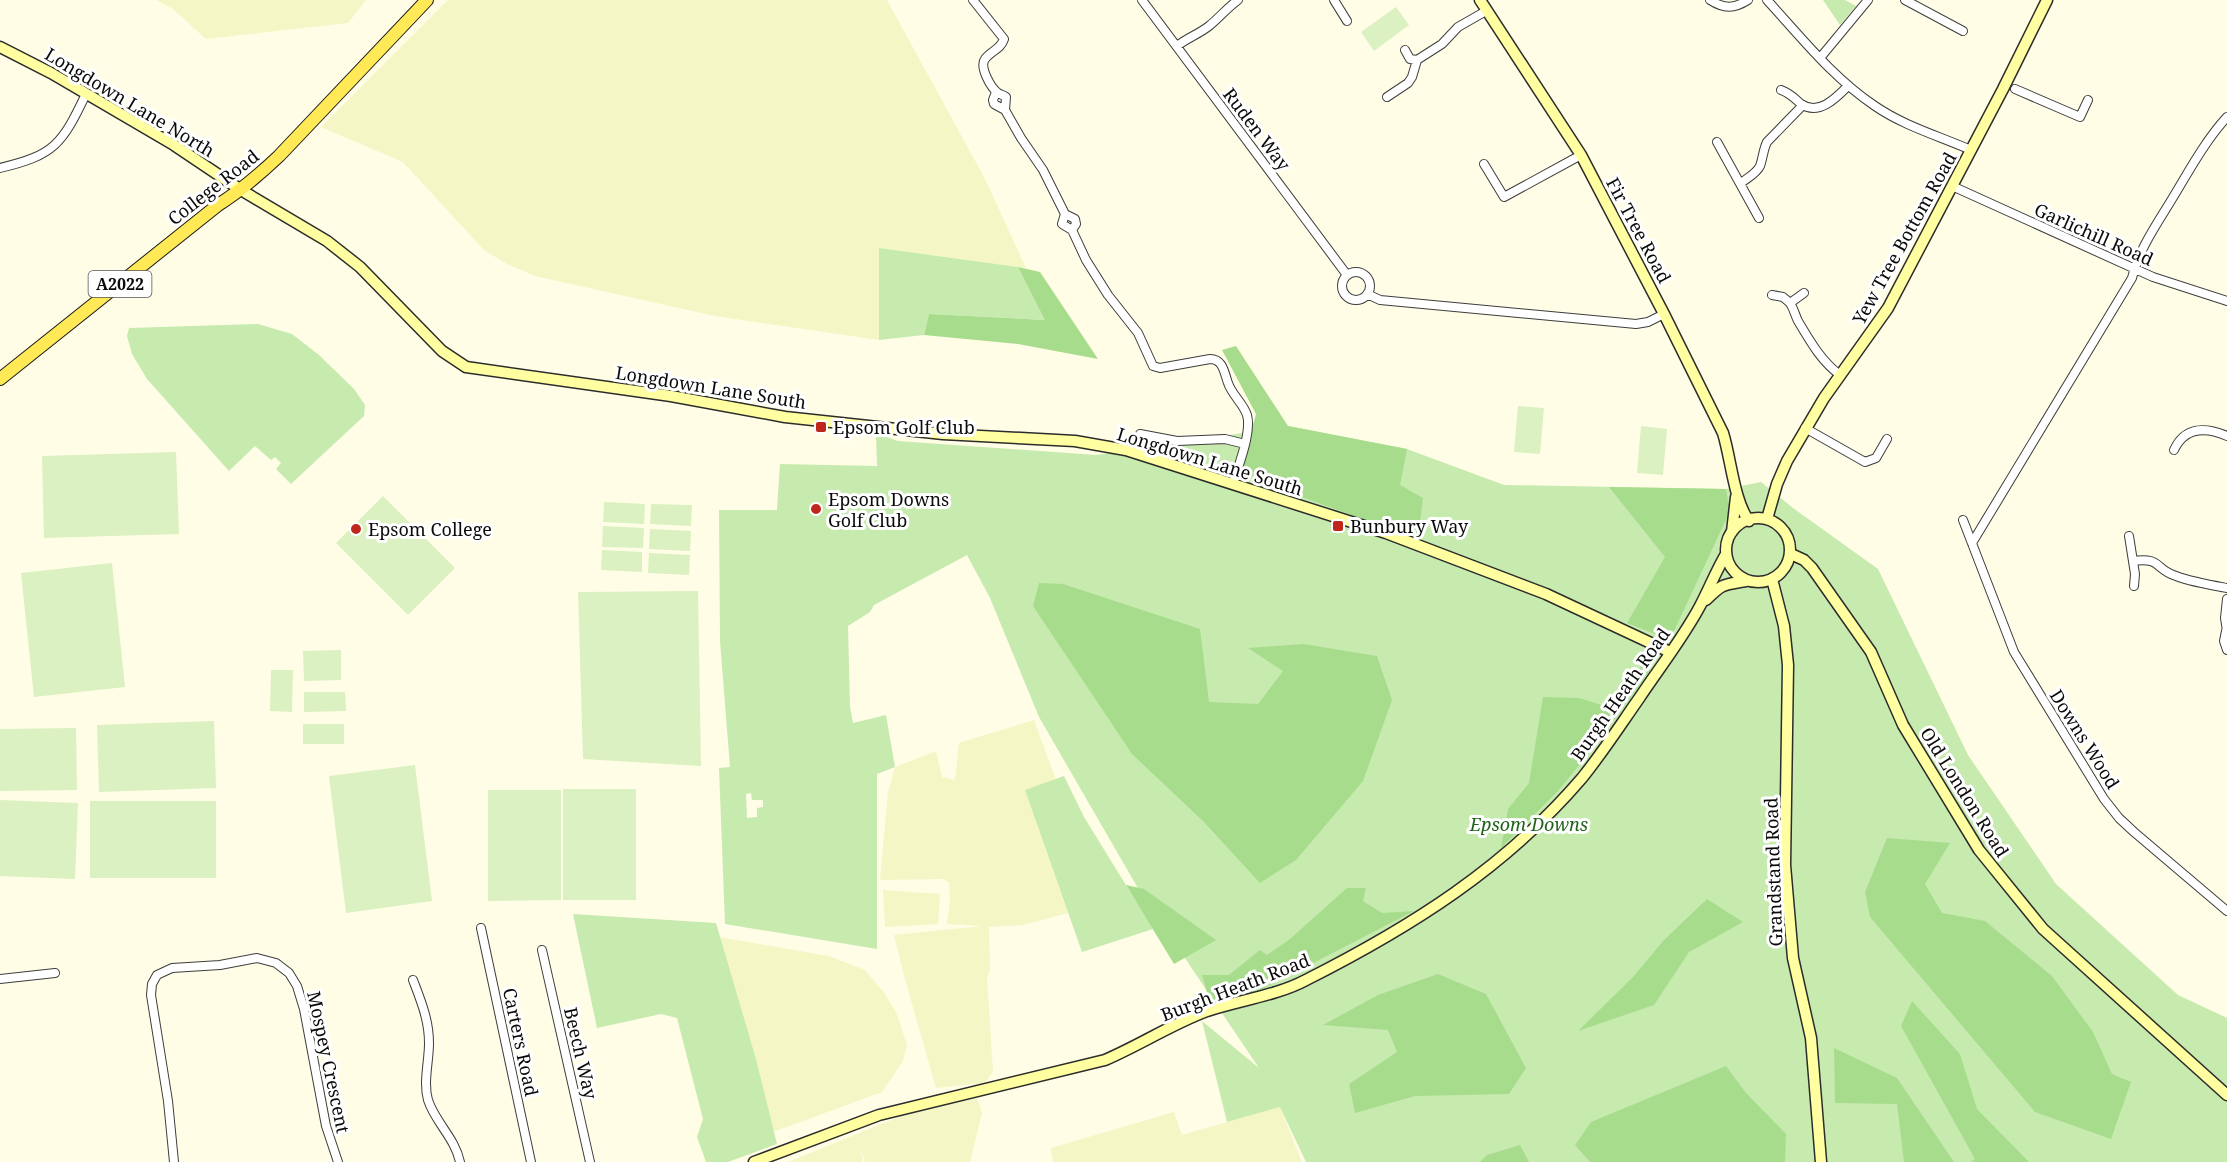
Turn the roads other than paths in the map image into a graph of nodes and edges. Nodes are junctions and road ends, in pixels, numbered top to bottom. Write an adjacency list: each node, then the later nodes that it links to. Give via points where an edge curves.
1 (427, 0): 36 (main road, College Road / A2022, via 279,156)
2 (973, 0): 52 (street, via 1004,39 983,64 996,92 994,104 1005,110 1043,170 1065,214 1062,225 1072,230 1108,295 1138,333 1153,366 1210,359 1222,365 1232,393 1247,416)
3 (1142, 0): 16 (street, Ruden Way)
4 (1238, 0): 16 (street, via 1209,26)
5 (1334, 0): 14 (street)
6 (1480, 0): 13 (main road, Fir Tree Road)
7 (1710, 0): 8 (street, via 1730,8)
8 (1748, 0)
9 (1767, 0): 19 (street)
10 (1868, 0): 19 (street)
11 (1905, 0): 15 (street)
12 (2048, 0): 30 (main road, Yew Tree Bottom Road)
13 (1486, 11): 20 (street, via 1458,27); 31 (main road, Fir Tree Road)
14 (1347, 21)
15 (1963, 31)
16 (1177, 46): 39 (street, Ruden Way)
17 (0, 47): 24 (main road, Longdown Lane North)
18 (1405, 50): 20 (street, via 1410,59)
19 (1820, 58): 21 (street)
20 (1418, 60): 25 (street, via 1408,83)
21 (1848, 86): 27 (street, via 1826,106); 30 (street, via 1904,123)
22 (2015, 89): 26 (street, via 2080,117)
23 (1781, 90): 27 (street)
24 (86, 94): 33 (street, via 57,143 40,157); 36 (main road, Longdown Lane North)
25 (1387, 97)
26 (2088, 100)
27 (1803, 105): 34 (street, via 1767,142 1756,171)
28 (2227, 117): 38 (street, via 2207,141)
29 (1717, 142): 34 (street)
30 (1971, 150): 35 (main road, Yew Tree Bottom Road)
31 (1581, 156): 32 (street, via 1504,198); 45 (main road, Fir Tree Road)
32 (1484, 164)
33 (0, 168)
34 (1741, 183): 37 (street)
35 (1952, 186): 38 (street, Garlichill Road); 46 (main road, Yew Tree Bottom Road, via 1888,308)
36 (241, 190): 47 (main road, College Road / A2022); 54 (main road, Longdown Lane South, via 350,258 442,351 466,367 833,423 1075,441 1126,450)
37 (1759, 218)
38 (2134, 268): 43 (street, Garlichill Road); 61 (street, via 2132,278)
39 (1347, 275): 41 (street, Ruden Way, via 1365,276); 41 (street, Ruden Way, via 1342,284 1344,295 1358,300)
40 (1804, 293): 44 (street)
41 (1367, 294): 45 (street, Ruden Way, via 1380,300 1636,324)
42 (1772, 295): 44 (street)
43 (2227, 301)
44 (1790, 303): 46 (street, via 1827,365)
45 (1664, 314): 55 (main road, Fir Tree Road, via 1723,433)
46 (1840, 375): 48 (main road, Yew Tree Bottom Road)
47 (0, 379)
48 (1806, 428): 51 (street, via 1865,462 1876,458); 56 (main road, Yew Tree Bottom Road, via 1781,473)
49 (1140, 434): 52 (street, via 1177,441 1225,439)
50 (2227, 436): 53 (street, via 2206,429 2184,436)
51 (1887, 439)
52 (1245, 444): 54 (street)
53 (2174, 450)
54 (1233, 484): 73 (main road, Longdown Lane South, via 1386,533 1546,594)
55 (1737, 491): 58 (main road, Fir Tree Road); 59 (main road, Fir Tree Road)
56 (1767, 519): 58 (main road); 63 (main road, via 1777,524 1788,538)
57 (1963, 520): 61 (street, Downs Wood)
58 (1749, 521): 59 (main road)
59 (1732, 532): 62 (main road)
60 (2129, 536): 64 (street)
61 (1972, 543): 74 (street, Downs Wood, via 2014,652 2104,799 2134,832)
62 (1726, 554): 66 (main road, via 1731,567); 70 (main road, Burgh Heath Road)
63 (1791, 554): 65 (main road, via 1786,566); 80 (main road, Old London Road, via 1812,568 1871,652 1904,725 1979,850 2043,929)
64 (2133, 561): 67 (street); 68 (street, via 2154,561 2172,575)
65 (1772, 579): 66 (main road); 87 (main road, Grandstand Road, via 1784,626 1788,665 1785,865 1793,958 1810,1038)
66 (1746, 581): 70 (main road, Burgh Heath Road, via 1717,588)
67 (2134, 586)
68 (2227, 588)
69 (2227, 599): 71 (street)
70 (1700, 607): 73 (main road, Burgh Heath Road)
71 (2226, 631): 72 (street)
72 (2227, 651)
73 (1670, 652): 86 (main road, Burgh Heath Road, via 1583,776 1530,832 1453,896 1362,950 1304,981 1187,1019 1105,1060 879,1115)
74 (2227, 911)
75 (481, 928): 84 (street, Carters Road)
76 (542, 950): 85 (street, Beech Way)
77 (55, 973): 78 (street)
78 (0, 979)
79 (413, 980): 83 (street, via 427,1020 428,1100)
80 (2227, 1095)
81 (174, 1162): 82 (street, Mospey Crescent, via 152,984 157,975 172,968 257,958 276,963 297,986 326,1126)
82 (338, 1162)
83 (460, 1162)
84 (531, 1162)
85 (590, 1162)
86 (754, 1162)
87 (1821, 1162)

